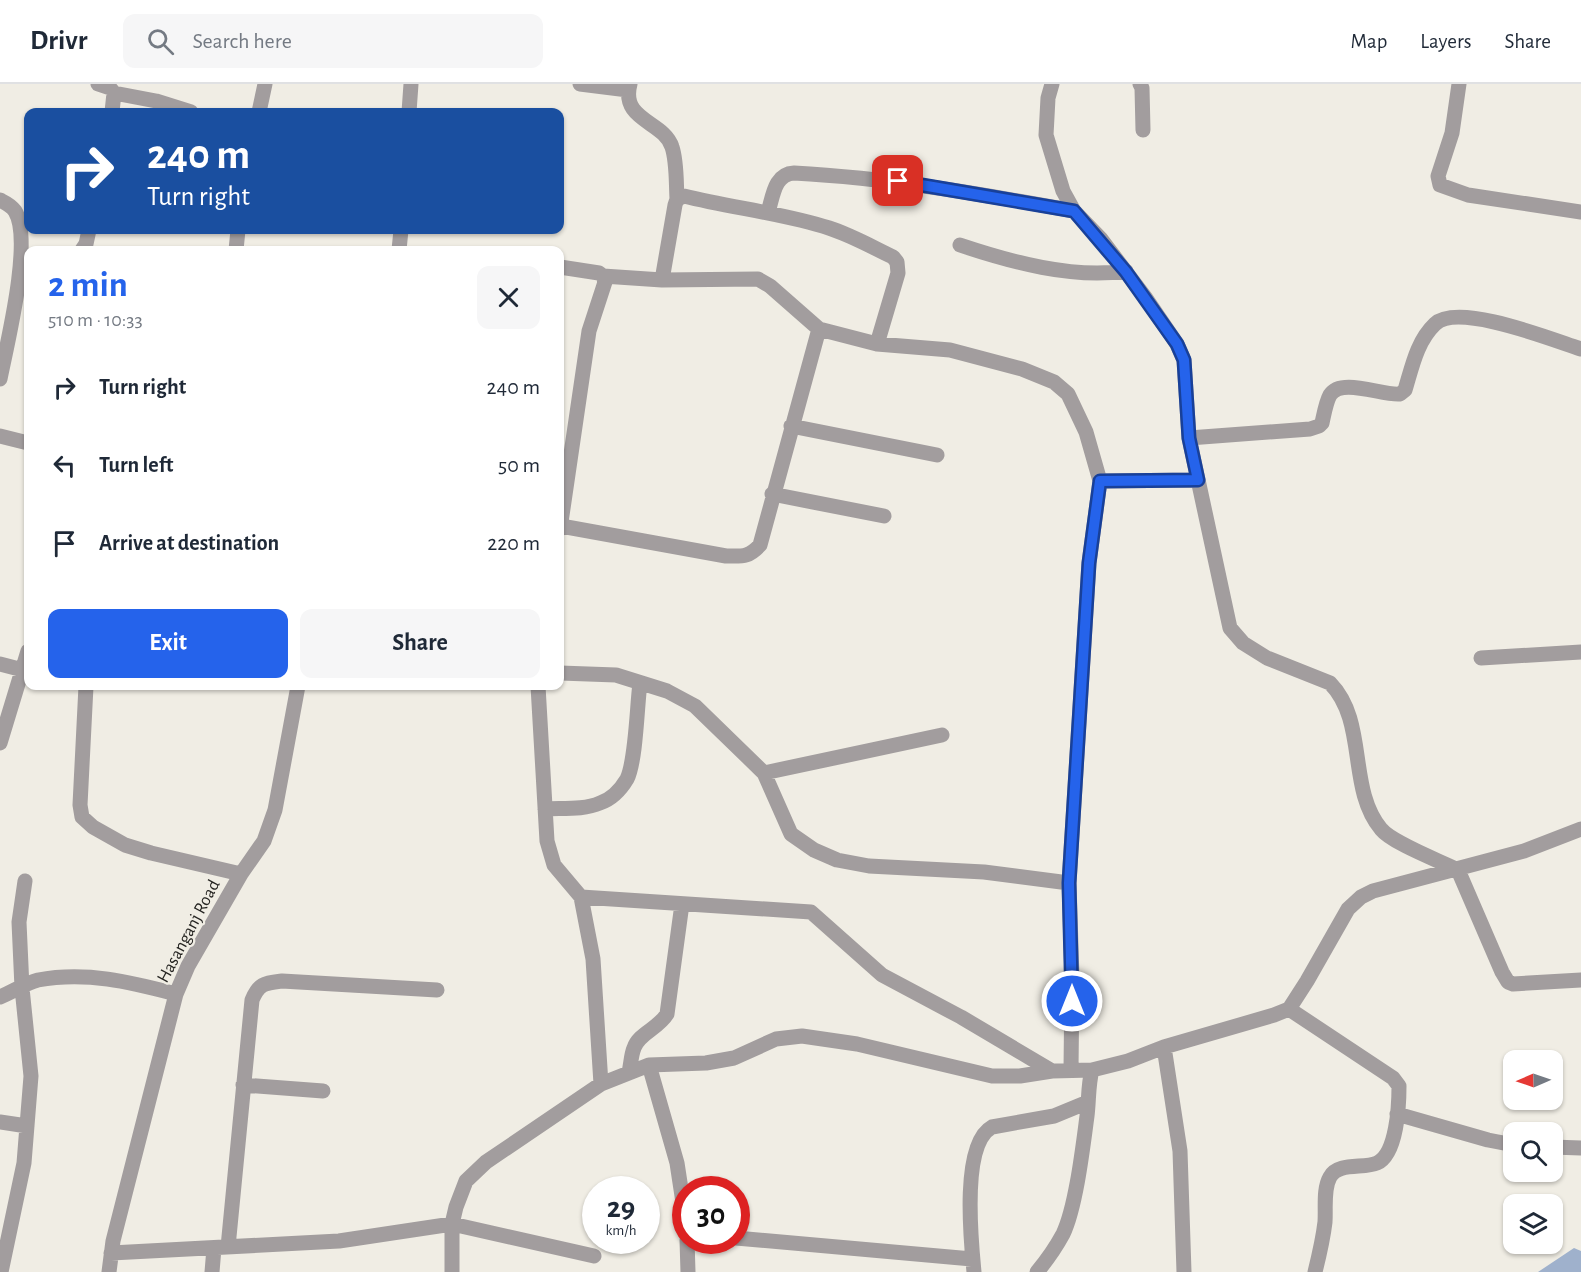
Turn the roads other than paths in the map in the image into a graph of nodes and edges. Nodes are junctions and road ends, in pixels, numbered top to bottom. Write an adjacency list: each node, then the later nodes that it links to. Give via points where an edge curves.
1 (98, 84): 9 (street)
2 (265, 84): 12 (street)
3 (411, 84): 13 (street)
4 (580, 84): 8 (street)
5 (1052, 84): 17 (street, via 1046,135 1057,178)
6 (1140, 84): 14 (street)
7 (1459, 84): 18 (street, via 1452,133 1438,176 1440,185 1468,195)
8 (629, 87): 15 (street, via 634,111 665,135 672,146)
9 (114, 93): 10 (street); 11 (street)
10 (112, 108)
11 (178, 108)
12 (260, 108)
13 (409, 108)
14 (1143, 130)
15 (677, 199): 19 (street, via 684,196); 26 (street)
16 (0, 200): 21 (street, via 16,213)
17 (1074, 211): 19 (street, via 898,181 794,173 778,181); 24 (street)
18 (1581, 212)
19 (768, 213): 30 (street, via 829,228 897,262 898,273)
20 (960, 245): 24 (street, via 1026,265 1094,274)
21 (24, 256)
22 (24, 265): 28 (street)
23 (564, 268): 25 (street)
24 (1126, 272): 35 (street, via 1184,360)
25 (603, 276): 26 (street); 41 (street, via 604,288 589,331)
26 (662, 280): 29 (street, via 758,279)
27 (0, 288): 28 (street)
28 (16, 290): 32 (street)
29 (819, 329): 30 (street); 33 (street)
30 (877, 344): 39 (street, via 950,350 1022,369 1054,382 1068,394 1086,432)
31 (1581, 350): 35 (street, via 1491,320 1448,317 1436,323 1417,351 1405,390 1400,394 1339,388 1330,395 1319,426)
32 (0, 379)
33 (791, 426): 37 (street); 40 (street)
34 (0, 436): 36 (street)
35 (1189, 438): 38 (street)
36 (24, 442)
37 (937, 455)
38 (1198, 480): 39 (street); 59 (street, via 1230,628 1243,643 1267,658 1330,683 1338,691 1356,742 1365,799 1382,830)
39 (1100, 481): 62 (street, via 1089,563)
40 (772, 494): 42 (street); 43 (street, via 760,545 741,556)
41 (564, 500)
42 (884, 516)
43 (564, 528)
44 (1581, 652): 45 (street)
45 (1481, 658)
46 (0, 664): 48 (street)
47 (24, 666): 48 (street)
48 (23, 670): 55 (street)
49 (564, 673): 50 (street, via 616,675)
50 (640, 683): 56 (street, via 667,691 695,706); 57 (street, via 632,756 628,777 620,789 592,806)
51 (86, 690): 60 (street, via 82,818 125,845)
52 (297, 690): 60 (street, Hasanganj Road, via 275,810 264,841)
53 (538, 690): 57 (street)
54 (942, 735): 56 (street)
55 (0, 743)
56 (764, 773): 62 (street, via 791,834 837,860)
57 (545, 809): 63 (street, via 547,841 554,865)
58 (1581, 829): 59 (street, via 1524,852)
59 (1458, 870): 65 (street, via 1508,982 1520,985); 70 (street, via 1361,897 1348,909)
60 (241, 874): 68 (street, Hasanganj Road)
61 (25, 881): 66 (street, via 19,922)
62 (1069, 883): 73 (street)
63 (581, 897): 64 (street); 77 (street, via 593,958)
64 (682, 904): 75 (street, via 811,912 882,975); 76 (street, via 667,1014 662,1023 639,1039)
65 (1581, 980)
66 (22, 988): 68 (street, via 36,980 90,976); 69 (street); 83 (street, via 31,1076)
67 (436, 990): 78 (street, via 265,983 252,1000)
68 (176, 994): 91 (street, Hasanganj Road)
69 (0, 997)
70 (1289, 1009): 71 (street); 81 (street, via 1396,1081)
71 (1164, 1047): 74 (street); 101 (street, via 1180,1151)
72 (650, 1065): 75 (street, via 734,1058 776,1039 802,1036 856,1044 992,1076); 76 (street); 87 (street)
73 (1071, 1070): 74 (street); 75 (street)
74 (1092, 1070): 80 (street)
75 (1052, 1071)
76 (630, 1072): 77 (street)
77 (601, 1084): 88 (street, via 486,1162 466,1180)
78 (243, 1085): 79 (street); 90 (street)
79 (323, 1091)
80 (1088, 1102): 94 (street, via 1054,1116 992,1127 979,1138 969,1224); 100 (street, via 1073,1201 1064,1232)
81 (1397, 1114): 84 (street); 102 (street, via 1394,1139 1386,1156 1377,1163 1344,1168 1330,1176)
82 (0, 1122): 83 (street)
83 (27, 1126): 95 (street, via 24,1163)
84 (1503, 1143)
85 (1563, 1147): 86 (street)
86 (1581, 1148)
87 (679, 1176)
88 (452, 1224): 90 (street, via 339,1241); 93 (street); 98 (street)
89 (750, 1240): 94 (street)
90 (221, 1248): 91 (street); 97 (street)
91 (111, 1253): 96 (street, Hasanganj Road)
92 (687, 1254): 99 (street)
93 (594, 1256)
94 (973, 1265)
95 (1, 1272)
96 (109, 1272)
97 (212, 1272)
98 (452, 1272)
99 (688, 1272)
100 (1038, 1272)
101 (1184, 1272)
102 (1315, 1272)

